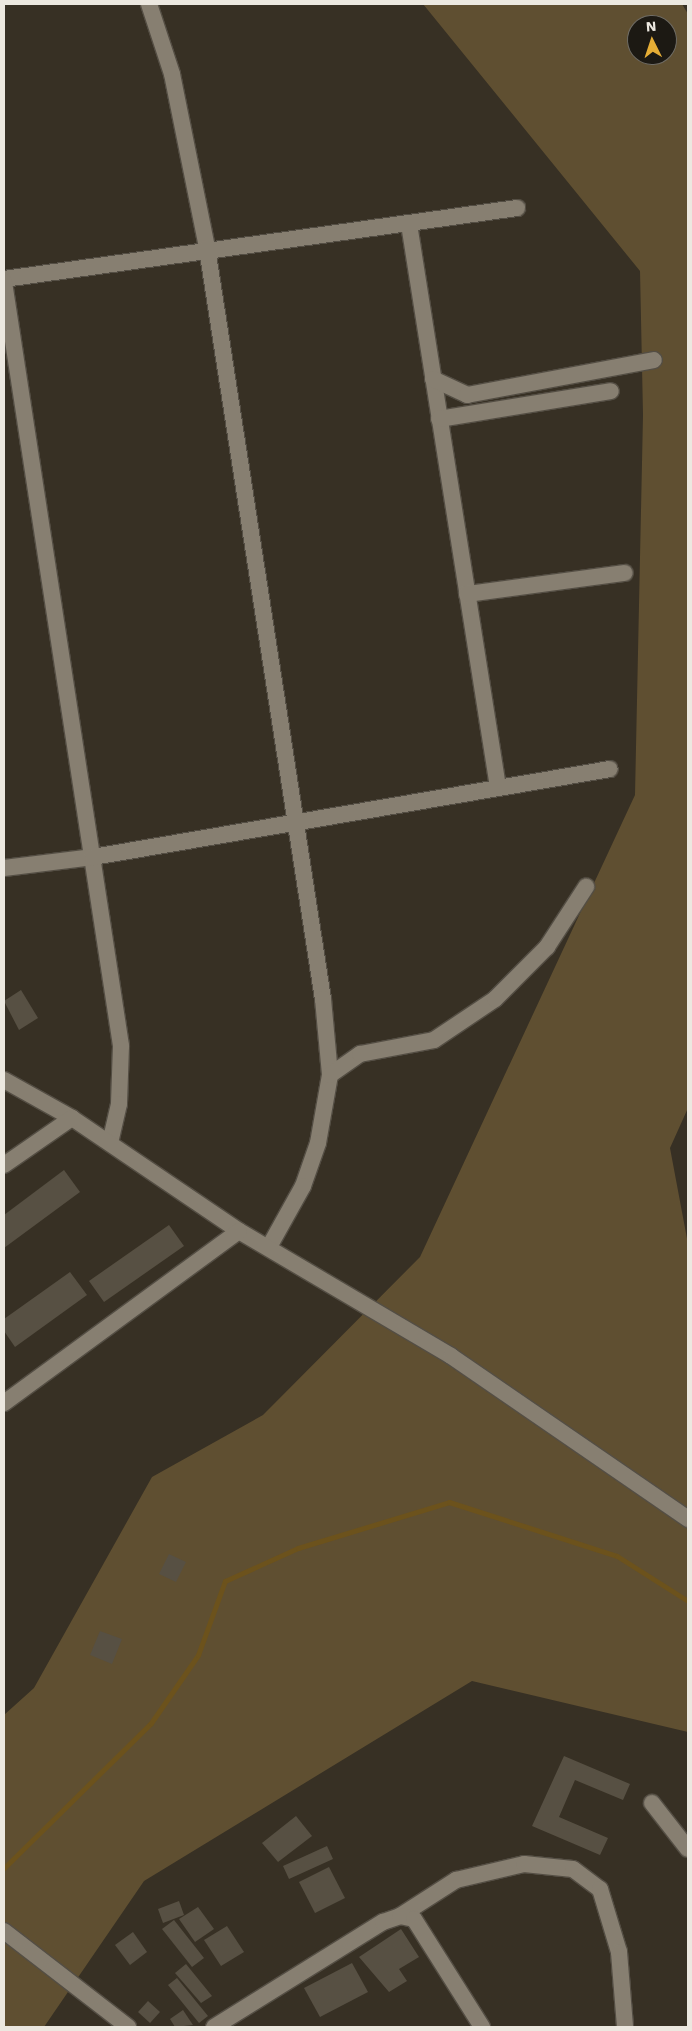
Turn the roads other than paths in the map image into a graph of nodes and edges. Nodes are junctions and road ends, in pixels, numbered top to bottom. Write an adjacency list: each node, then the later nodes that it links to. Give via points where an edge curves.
1 (149, 4): 4 (street, via 172,74)
2 (517, 208): 3 (street)
3 (409, 224): 4 (street); 7 (street)
4 (207, 248): 5 (street); 14 (street)
5 (4, 280): 15 (street)
6 (654, 360): 7 (street, via 467,395)
7 (433, 379): 9 (street)
8 (611, 391): 9 (street)
9 (439, 418): 11 (street)
10 (625, 573): 11 (street)
11 (467, 594): 13 (street)
12 (610, 769): 13 (street)
13 (498, 787): 14 (street)
14 (296, 824): 15 (street); 18 (street)
15 (92, 857): 16 (street); 21 (street, via 121,1046 119,1104)
16 (4, 868)
17 (586, 887): 18 (street, via 547,948 495,999 434,1040 360,1054)
18 (330, 1074): 24 (street, via 318,1143 303,1186)
19 (4, 1080): 20 (street)
20 (72, 1118): 21 (street); 22 (street)
21 (110, 1143): 23 (street)
22 (4, 1165)
23 (239, 1231): 24 (street); 25 (street)
24 (269, 1247): 26 (street, via 451,1356)
25 (4, 1403)
26 (688, 1519)
27 (652, 1803): 28 (street)
28 (688, 1849)
29 (400, 1916): 32 (street, via 383,1922); 33 (street, via 414,1919); 34 (street, via 456,1880 524,1864 573,1869 600,1889 619,1952)
30 (4, 1932): 31 (street)
31 (128, 2027)
32 (214, 2027)
33 (482, 2027)
34 (625, 2027)

